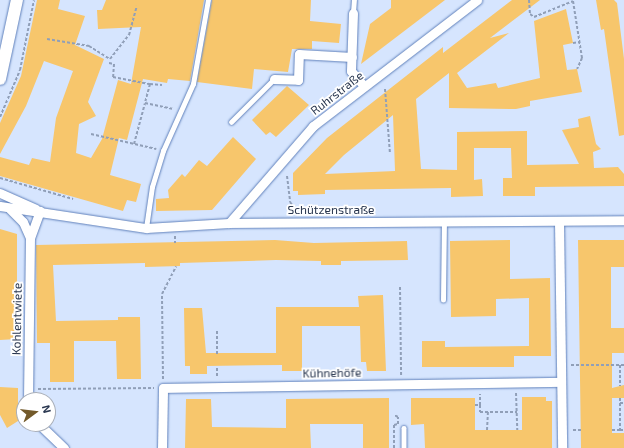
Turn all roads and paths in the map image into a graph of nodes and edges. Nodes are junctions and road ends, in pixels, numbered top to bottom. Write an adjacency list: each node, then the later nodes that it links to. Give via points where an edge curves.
1 (18, 0): 16 (street)
2 (34, 0): 23 (path, via 30,35 20,70)
3 (208, 0): 22 (lane, via 193,84)
4 (354, 0): 8 (lane)
5 (477, 0): 19 (street, Ruhrstraße)
6 (528, 0): 10 (path, via 530,14 534,17 574,1)
7 (137, 6): 9 (path, via 129,35 110,59 90,46)
8 (353, 13): 12 (street)
9 (47, 39)
10 (580, 42): 11 (path); 14 (path, via 582,58)
11 (573, 43)
12 (352, 57): 15 (street, via 299,54 298,80); 19 (street, via 352,71)
13 (109, 63): 17 (path, via 114,64 113,77)
14 (577, 69)
15 (274, 79): 24 (lane)
16 (0, 80)
17 (150, 84): 18 (path); 21 (path)
18 (162, 85)
19 (364, 86): 40 (street, Ruhrstraße, via 313,126)
20 (386, 89): 28 (path)
21 (144, 103): 22 (path); 26 (path)
22 (182, 111): 27 (lane)
23 (0, 117)
24 (231, 122)
25 (91, 134): 26 (path)
26 (134, 144): 27 (path)
27 (163, 151): 41 (lane, via 152,187)
28 (390, 154)
29 (287, 176): 35 (path, via 290,202)
30 (0, 178): 32 (path)
31 (0, 193): 36 (street, Schützenstraße)
32 (73, 199)
33 (0, 206): 34 (street, Schützenstraße)
34 (10, 209): 36 (street, Schützenstraße); 42 (street, Kohlentwiete, via 23,222)
35 (296, 210)
36 (40, 211): 41 (street, Schützenstraße); 42 (street, Kohlentwiete)
37 (624, 220): 39 (street, Schützenstraße)
38 (444, 221): 39 (street, Schützenstraße); 40 (street, Schützenstraße); 45 (lane)
39 (559, 221): 48 (street)
40 (229, 222): 41 (street, Schützenstraße)
41 (146, 228)
42 (30, 238): 55 (street, Kohlentwiete)
43 (176, 266): 54 (path, via 176,271 162,294)
44 (400, 288): 52 (path)
45 (443, 300)
46 (217, 331): 47 (path)
47 (217, 356)
48 (562, 365): 49 (path); 51 (street)
49 (620, 365): 50 (path); 53 (path)
50 (624, 365)
51 (562, 382): 52 (street, Kühnehöfe); 75 (street)
52 (401, 384): 54 (street, Kühnehöfe)
53 (620, 386)
54 (163, 388): 55 (path); 73 (street)
55 (28, 389)
56 (480, 393): 62 (path)
57 (516, 393): 64 (path)
58 (620, 398): 59 (path)
59 (620, 403): 60 (path); 69 (path)
60 (624, 403)
61 (475, 405): 62 (path)
62 (480, 405): 63 (path, via 480,412)
63 (488, 412): 64 (path); 66 (path)
64 (516, 412): 67 (path)
65 (404, 428): 74 (lane)
66 (487, 430)
67 (517, 430)
68 (612, 430): 69 (path)
69 (620, 430): 70 (path)
70 (624, 430)
71 (47, 432): 72 (street)
72 (64, 448)
73 (162, 448)
74 (404, 448)
75 (562, 448)

